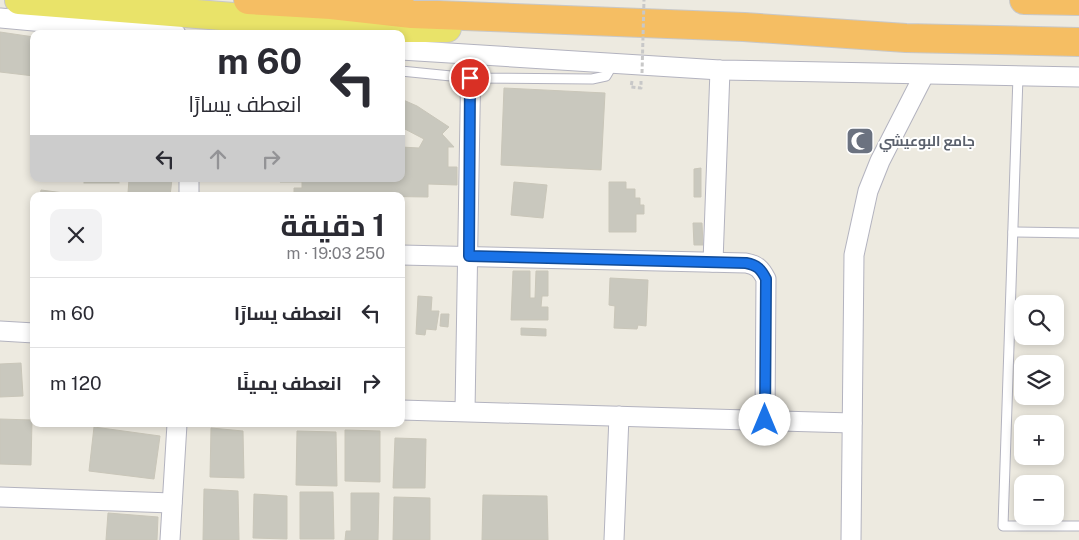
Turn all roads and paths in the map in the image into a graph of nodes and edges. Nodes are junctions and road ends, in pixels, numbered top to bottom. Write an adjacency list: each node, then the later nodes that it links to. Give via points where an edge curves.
1 (19, 0): 7 (main road, via 374,28)
2 (248, 0): 7 (highway, via 412,14)
3 (644, 0): 17 (path, bridge)
4 (1024, 0): 5 (highway)
5 (1079, 2)
6 (0, 18): 8 (street)
7 (606, 22): 9 (highway)
8 (132, 30)
9 (906, 38): 10 (highway); 12 (main road)
10 (1079, 42)
11 (405, 50): 13 (street)
12 (1079, 52)
13 (471, 55): 14 (street); 21 (street)
14 (613, 64): 15 (street); 21 (lane, via 606,76 600,79)
15 (720, 70): 18 (street); 26 (street)
16 (405, 71): 21 (lane)
17 (642, 73)
18 (924, 74): 19 (street); 33 (street, via 880,161 859,222 852,287)
19 (1018, 76): 20 (street); 22 (lane)
20 (1079, 77)
21 (470, 78): 25 (street)
22 (1013, 232): 23 (lane); 37 (lane, via 1003,526)
23 (1079, 233)
24 (405, 255): 25 (street)
25 (469, 256): 26 (street); 30 (street)
26 (713, 262): 32 (street, via 755,265 766,279)
27 (0, 331): 28 (street)
28 (30, 333)
29 (405, 410): 30 (street)
30 (465, 412): 31 (street)
31 (619, 416): 32 (street); 39 (street)
32 (765, 420): 33 (street)
33 (852, 423): 40 (street)
34 (177, 427): 36 (street)
35 (0, 497): 36 (street)
36 (172, 503): 38 (street)
37 (1079, 526)
38 (170, 540)
39 (614, 540)
40 (851, 540)

